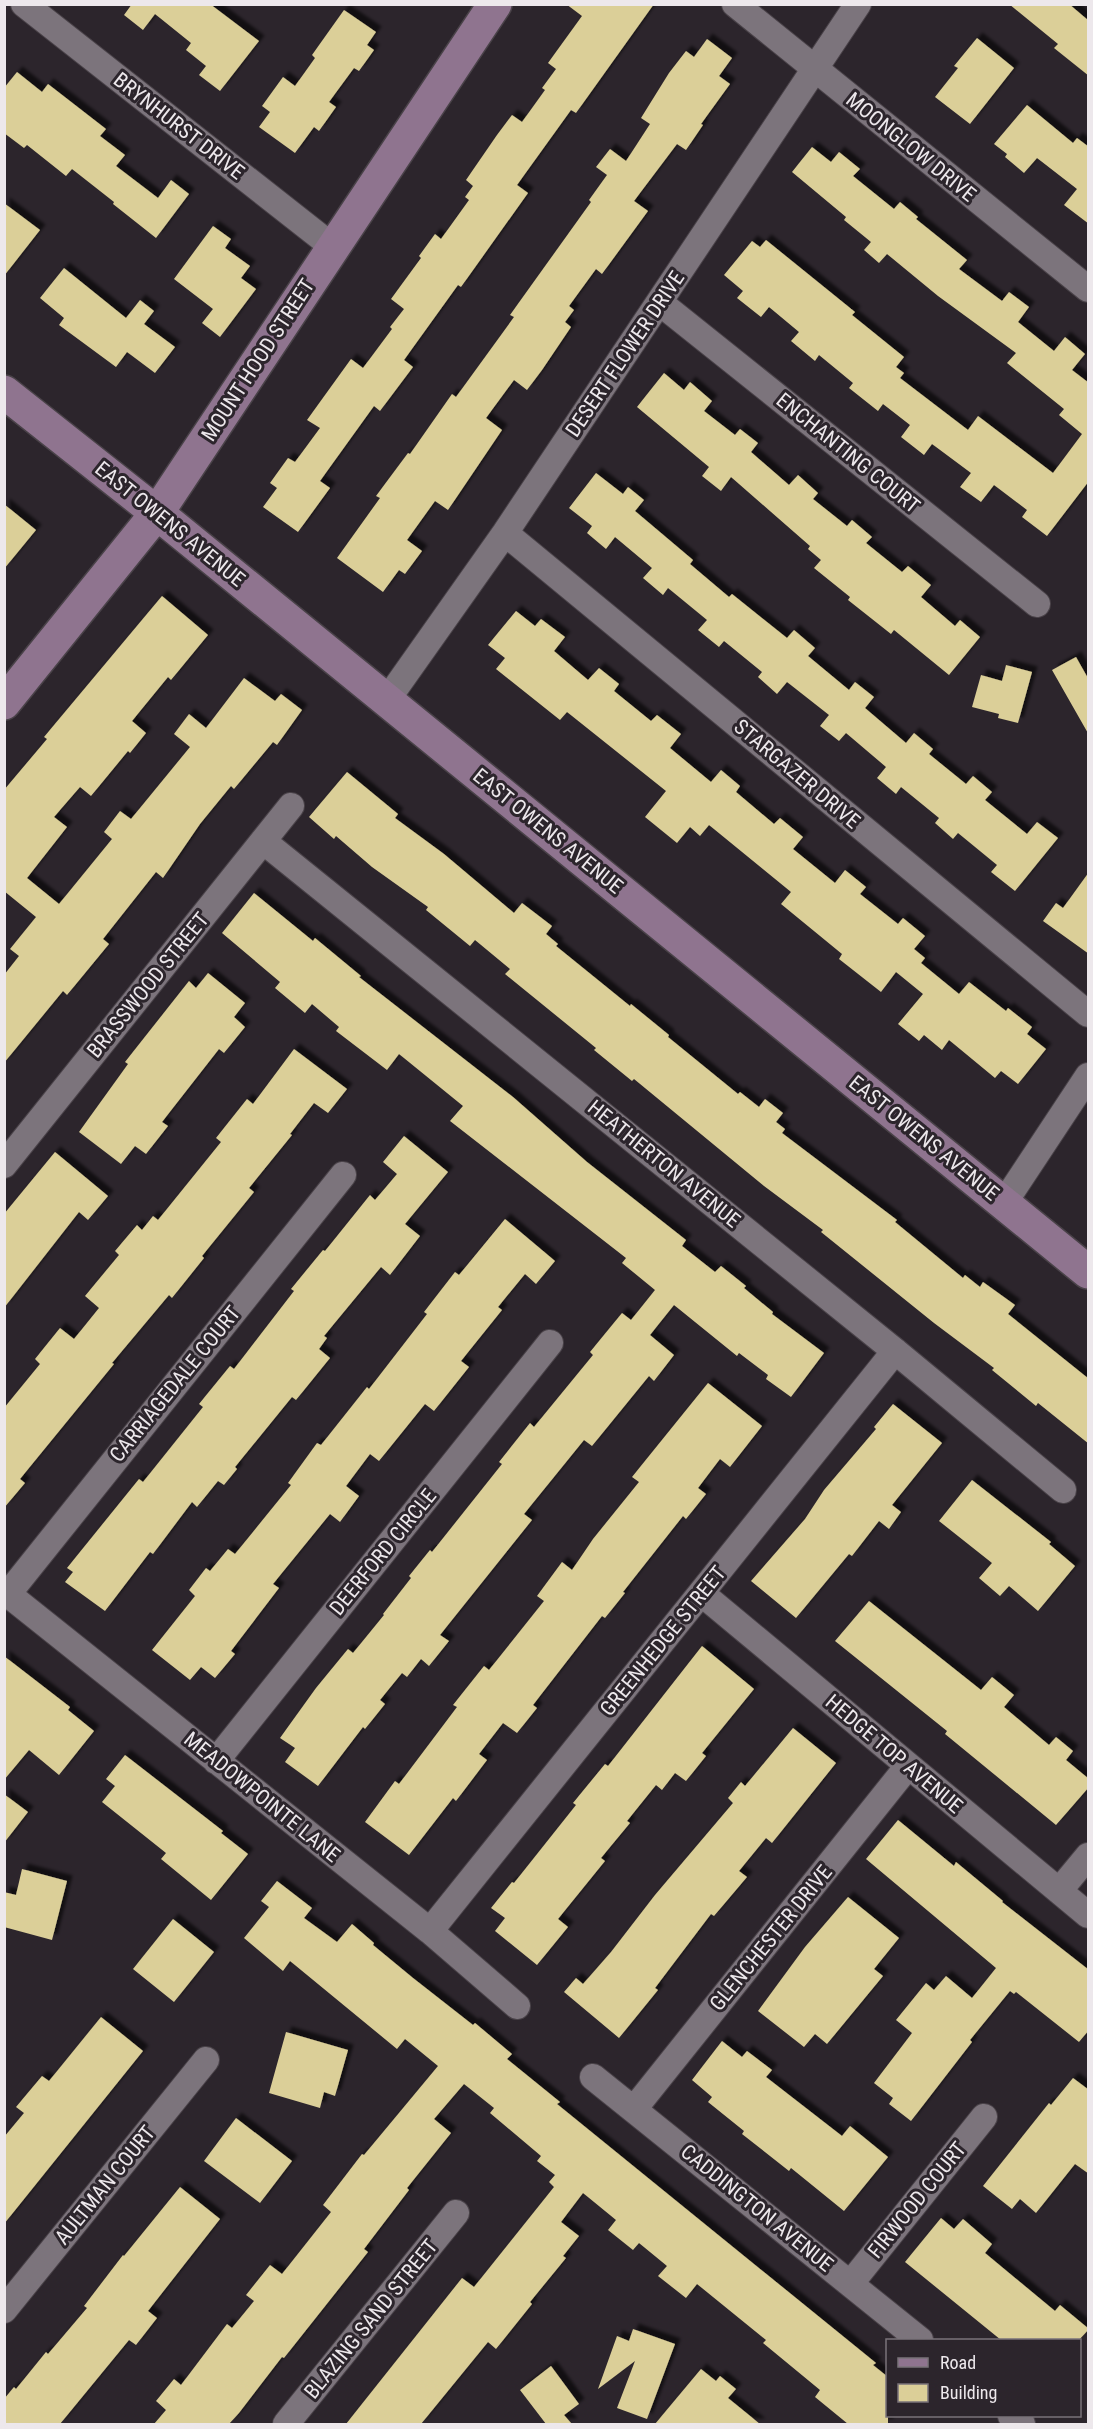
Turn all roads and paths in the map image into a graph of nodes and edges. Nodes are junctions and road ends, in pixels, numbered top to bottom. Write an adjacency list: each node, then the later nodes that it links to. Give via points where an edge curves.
1 (24, 4): 6 (street, BRYNHURST DRIVE)
2 (495, 4): 6 (main road, MOUNT HOOD STREET)
3 (735, 4): 5 (street, MOONGLOW DRIVE)
4 (858, 4): 5 (street, DESERT FLOWER DRIVE)
5 (814, 69): 7 (street, MOONGLOW DRIVE); 8 (street, DESERT FLOWER DRIVE)
6 (333, 247): 10 (main road, MOUNT HOOD STREET)
7 (1089, 289)
8 (659, 302): 11 (street, DESERT FLOWER DRIVE); 12 (street, ENCHANTING COURT)
9 (4, 392): 10 (main road, EAST OWENS AVENUE)
10 (157, 513): 13 (main road, EAST OWENS AVENUE); 14 (main road, MOUNT HOOD STREET)
11 (505, 533): 13 (street, DESERT FLOWER DRIVE); 17 (street, STARGAZER DRIVE)
12 (1037, 604)
13 (387, 700): 21 (main road, EAST OWENS AVENUE)
14 (4, 704)
15 (291, 806): 16 (street, BRASSWOOD STREET)
16 (263, 841): 19 (street, BRASSWOOD STREET); 24 (street, HEATHERTON AVENUE)
17 (1089, 1014)
18 (1089, 1076): 21 (street)
19 (4, 1165)
20 (343, 1175): 26 (street, CARRIAGEDALE COURT)
21 (1004, 1203): 22 (main road, EAST OWENS AVENUE)
22 (1089, 1272)
23 (550, 1343): 28 (street, DEERFORD CIRCLE)
24 (895, 1351): 25 (street, HEATHERTON AVENUE); 27 (street, GREENHEDGE STREET)
25 (1063, 1490)
26 (6, 1592): 28 (street, MEADOWPOINTE LANE)
27 (701, 1593): 29 (street, HEDGE TOP AVENUE); 33 (street, GREENHEDGE STREET)
28 (216, 1761): 33 (street, MEADOWPOINTE LANE)
29 (908, 1766): 31 (street, HEDGE TOP AVENUE); 37 (street, GLENCHESTER DRIVE)
30 (1089, 1856): 31 (street)
31 (1059, 1891): 32 (street, HEDGE TOP AVENUE)
32 (1089, 1915)
33 (430, 1931): 34 (street, MEADOWPOINTE LANE)
34 (517, 2006)
35 (206, 2060): 41 (street, AULTMAN COURT)
36 (593, 2077): 37 (street, CADDINGTON AVENUE)
37 (634, 2109): 40 (street, CADDINGTON AVENUE)
38 (984, 2117): 40 (street, FIRWOOD COURT)
39 (456, 2213): 43 (street, BLAZING SAND STREET)
40 (850, 2283): 42 (street, CADDINGTON AVENUE)
41 (4, 2310)
42 (919, 2339)
43 (286, 2424)

